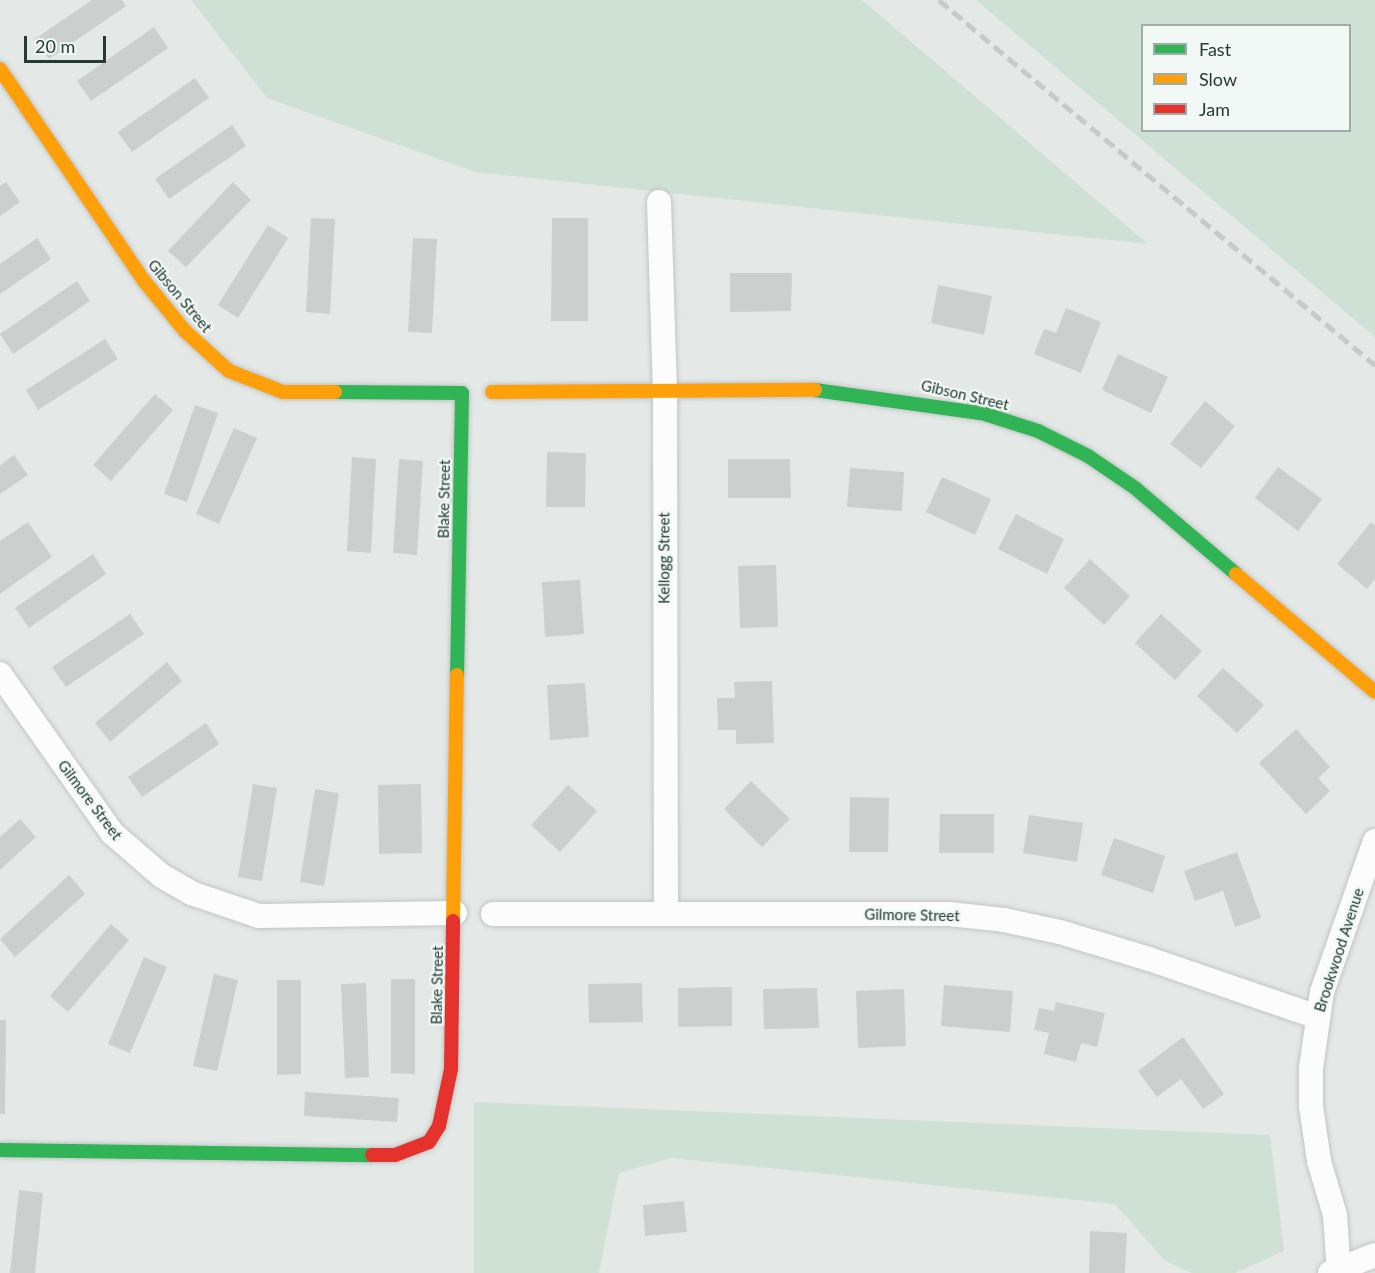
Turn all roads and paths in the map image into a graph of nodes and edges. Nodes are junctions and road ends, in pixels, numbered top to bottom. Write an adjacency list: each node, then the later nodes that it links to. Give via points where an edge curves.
1 (0, 69): 5 (street, Gibson Street, via 144,282 185,332 229,371 283,392)
2 (659, 202): 3 (street, Kellogg Street)
3 (664, 391): 4 (street, Gibson Street); 7 (street, Gibson Street, via 835,391 985,414 1038,431 1088,456 1135,488); 11 (street, Kellogg Street)
4 (492, 392)
5 (462, 393): 9 (street, Blake Street)
6 (0, 674): 9 (street, Gilmore Street, via 112,833 162,876 190,893 259,916)
7 (1375, 692)
8 (1375, 841): 12 (street, Brookwood Avenue)
9 (455, 913): 13 (street, Blake Street, via 451,1069 439,1126 429,1142 416,1150 395,1155)
10 (493, 914): 11 (street, Gilmore Street)
11 (666, 914): 12 (street, Gilmore Street, via 949,914 1004,920 1138,956)
12 (1317, 1017): 15 (street, Brookwood Avenue, via 1311,1106 1319,1161 1335,1215)
13 (0, 1150)
14 (1375, 1256): 15 (street)
15 (1336, 1272)

